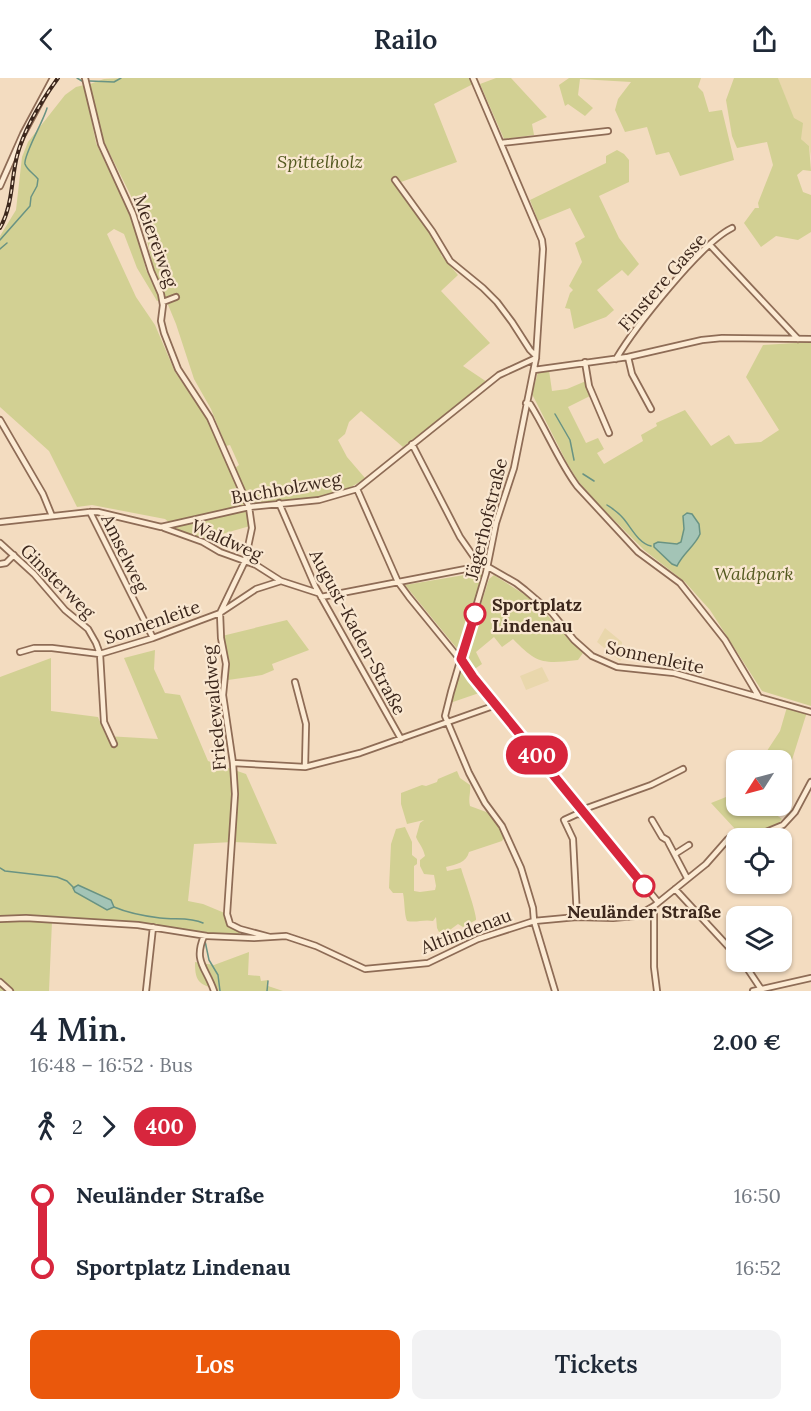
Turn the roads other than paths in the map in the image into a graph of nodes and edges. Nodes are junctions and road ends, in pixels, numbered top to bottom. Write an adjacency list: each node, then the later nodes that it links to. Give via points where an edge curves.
1 (53, 78): 7 (street)
2 (85, 78): 11 (street, Meiereiweg, via 100,144 133,214)
3 (473, 78): 5 (street, Jägerhofstraße)
4 (608, 131): 5 (street)
5 (501, 143): 14 (street, Jägerhofstraße, via 542,240)
6 (395, 180): 14 (street, via 450,261 497,302)
7 (0, 186)
8 (732, 228): 9 (street, Finstere Gasse)
9 (710, 245): 12 (street); 16 (street, Finstere Gasse, via 662,296)
10 (176, 297): 11 (street)
11 (163, 302): 26 (street, Meiereiweg, via 162,328 178,369 210,418)
12 (798, 339): 13 (street); 15 (street, via 702,340)
13 (811, 339)
14 (536, 357): 18 (street, Jägerhofstraße); 23 (street, Buchholzweg, via 500,375)
15 (628, 357): 16 (street); 20 (street, via 632,374)
16 (616, 359): 17 (street)
17 (585, 362): 18 (street); 22 (street, via 589,386)
18 (534, 370): 19 (street, Jägerhofstraße)
19 (526, 403): 36 (street, Jägerhofstraße, via 514,468); 46 (street, via 540,420 577,486 638,552 680,583 725,640)
20 (651, 410)
21 (0, 420): 28 (street)
22 (609, 433)
23 (412, 444): 24 (street, Buchholzweg); 35 (street, via 460,537)
24 (357, 489): 25 (street, Buchholzweg, via 319,500); 38 (street)
25 (279, 503): 26 (street, Buchholzweg); 39 (street, August-Kaden-Straße)
26 (249, 507): 30 (street, Buchholzweg); 33 (street, Friedewaldweg, via 252,528)
27 (90, 512): 28 (street, Buchholzweg); 30 (street, Buchholzweg); 41 (street, Amselweg)
28 (52, 516): 29 (street, Buchholzweg)
29 (0, 522)
30 (161, 527): 33 (street, Waldweg)
31 (0, 543): 32 (street, Ginsterweg)
32 (14, 555): 34 (street); 43 (street, Ginsterweg, via 88,629)
33 (245, 561): 37 (street, Waldweg); 40 (street, Friedewaldweg)
34 (0, 564)
35 (481, 565): 36 (street, Sonnenleite); 38 (street)
36 (487, 567): 44 (street, Jägerhofstraße); 46 (street, Sonnenleite, via 525,590 552,613 584,650 600,661 674,674)
37 (280, 581): 39 (street); 40 (street, Sonnenleite, via 256,589)
38 (398, 582): 39 (street); 44 (street)
39 (320, 595): 50 (street, August-Kaden-Straße)
40 (220, 613): 41 (street, Sonnenleite); 52 (street, Friedewaldweg, via 226,664 223,695)
41 (153, 638): 43 (street, Sonnenleite)
42 (20, 652): 43 (street, Sonnenleite, via 52,648)
43 (100, 654): 51 (street, Ginsterweg, via 104,722)
44 (461, 659): 47 (street); 49 (street, Jägerhofstraße, via 445,716)
45 (294, 682): 53 (street, via 306,724)
46 (759, 697): 48 (street, Sonnenleite)
47 (496, 705): 49 (street); 56 (street)
48 (811, 712)
49 (447, 723): 50 (street); 66 (street, via 468,773 510,841)
50 (401, 739): 53 (street)
51 (114, 744)
52 (233, 763): 53 (street); 63 (street, Friedewaldweg, via 235,794)
53 (305, 766)
54 (682, 769): 56 (street, via 651,785 587,808)
55 (811, 782): 60 (street, Altlindenau, via 783,825 765,832 733,835)
56 (586, 815): 62 (street); 64 (street, via 564,820 573,839)
57 (652, 820): 59 (street)
58 (688, 845): 59 (street)
59 (675, 854): 60 (street)
60 (687, 878): 61 (street, Altlindenau)
61 (675, 889): 62 (street, Altlindenau); 70 (street)
62 (656, 904): 64 (street, Altlindenau, via 630,917); 79 (street)
63 (227, 914): 69 (street, Altlindenau, via 230,924)
64 (577, 917): 66 (street, Altlindenau)
65 (0, 918): 67 (street, Altlindenau)
66 (534, 921): 69 (street, Altlindenau, via 478,939 432,962 372,969 296,939); 78 (street)
67 (153, 927): 68 (street, Altlindenau); 76 (street)
68 (204, 936): 69 (street, Altlindenau); 77 (street, via 199,959)
69 (270, 937)
70 (726, 944)
71 (751, 972): 74 (street)
72 (811, 978): 74 (street)
73 (0, 982): 75 (street)
74 (762, 990): 80 (street)
75 (10, 991)
76 (146, 991)
77 (214, 991)
78 (555, 991)
79 (657, 991)
80 (753, 991)

